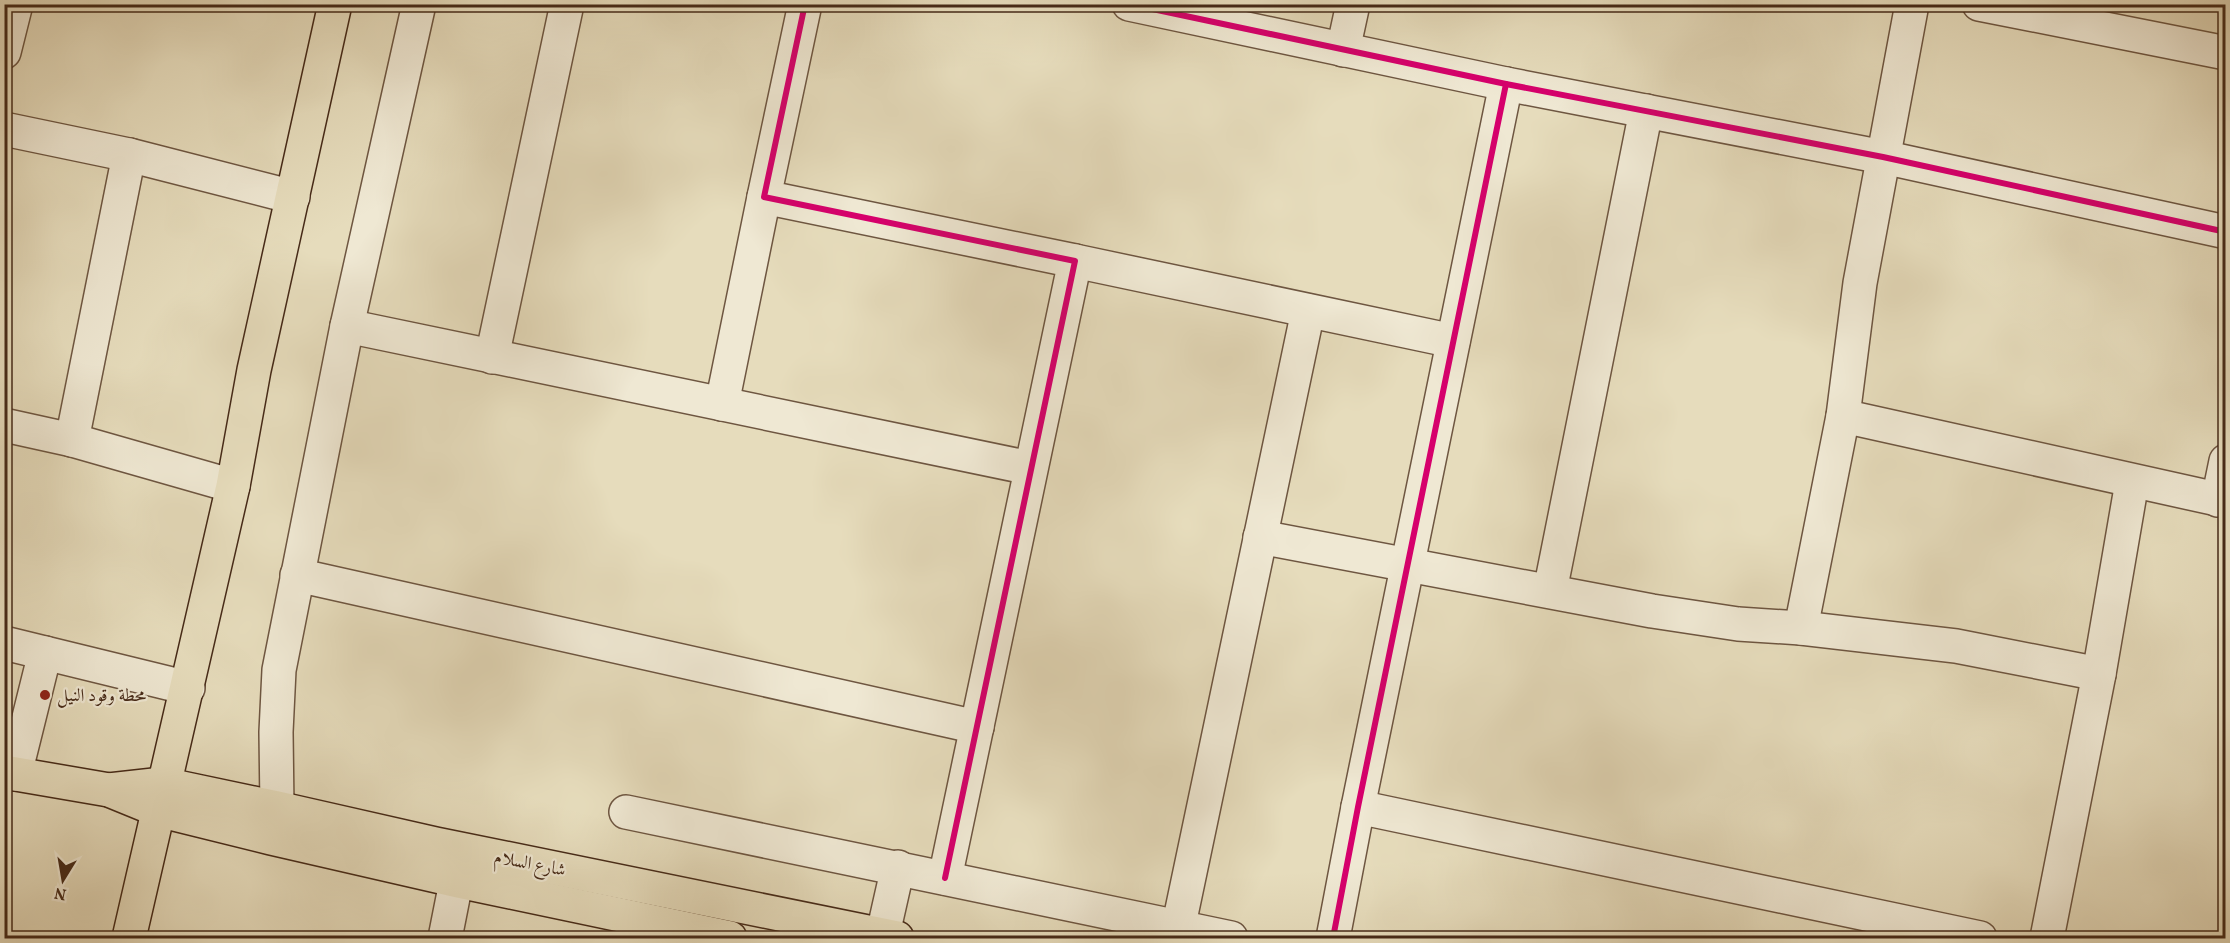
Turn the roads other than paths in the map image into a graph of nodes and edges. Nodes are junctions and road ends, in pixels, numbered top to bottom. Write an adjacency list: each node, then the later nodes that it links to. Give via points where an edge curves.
1 (16, 4): 11 (street)
2 (335, 4): 18 (main road)
3 (419, 4): 23 (street)
4 (567, 4): 25 (street)
5 (805, 4): 19 (street)
6 (1128, 4): 10 (street)
7 (1353, 4): 10 (street)
8 (1912, 4): 17 (street)
9 (1978, 4): 12 (street)
10 (1343, 50): 13 (street)
11 (4, 52)
12 (2226, 53)
13 (1506, 84): 14 (street); 24 (street)
14 (1646, 111): 17 (street); 38 (street)
15 (4, 129): 16 (street)
16 (129, 155): 18 (street); 29 (street)
17 (1883, 157): 20 (street); 27 (street, via 1860,283)
18 (293, 197): 33 (main road, via 254,370)
19 (764, 197): 21 (street); 26 (street)
20 (2226, 232)
21 (1074, 261): 22 (street); 31 (street)
22 (1308, 311): 24 (street); 35 (street)
23 (347, 326): 25 (street); 37 (street)
24 (1453, 341): 36 (street)
25 (492, 357): 26 (street)
26 (722, 404): 31 (street)
27 (1843, 416): 32 (street); 39 (street)
28 (4, 425): 29 (street)
29 (72, 440): 33 (street)
30 (2226, 462): 34 (street)
31 (1030, 468): 44 (street)
32 (2132, 482): 34 (street); 42 (street)
33 (233, 486): 43 (main road)
34 (2222, 500)
35 (1260, 537): 36 (street); 55 (street)
36 (1409, 564): 38 (street); 47 (street)
37 (297, 575): 44 (street); 49 (street, via 279,670)
38 (1550, 591): 39 (street, via 1738,624)
39 (1801, 628): 42 (street, via 1956,646)
40 (4, 643): 41 (street)
41 (45, 653): 43 (street); 45 (street)
42 (2099, 674): 64 (street)
43 (188, 688): 46 (main road)
44 (977, 727): 52 (street)
45 (10, 773): 46 (main road, شارع السلام)
46 (161, 797): 49 (main road, شارع السلام); 58 (main road)
47 (1358, 807): 62 (street); 63 (street)
48 (626, 812): 51 (street)
49 (274, 823): 50 (main road, شارع السلام); 53 (main road, شارع السلام)
50 (462, 849): 53 (street); 54 (main road, شارع السلام)
51 (898, 867): 52 (street); 57 (street)
52 (945, 878): 55 (street)
53 (458, 881): 56 (main road, شارع السلام); 59 (street)
54 (691, 896): 56 (street); 57 (main road, شارع السلام)
55 (1178, 929): 61 (street)
56 (683, 934): 60 (main road, شارع السلام)
57 (887, 938)
58 (129, 939)
59 (445, 939)
60 (730, 939)
61 (1231, 939)
62 (1333, 939)
63 (1980, 939)
64 (2048, 939)

